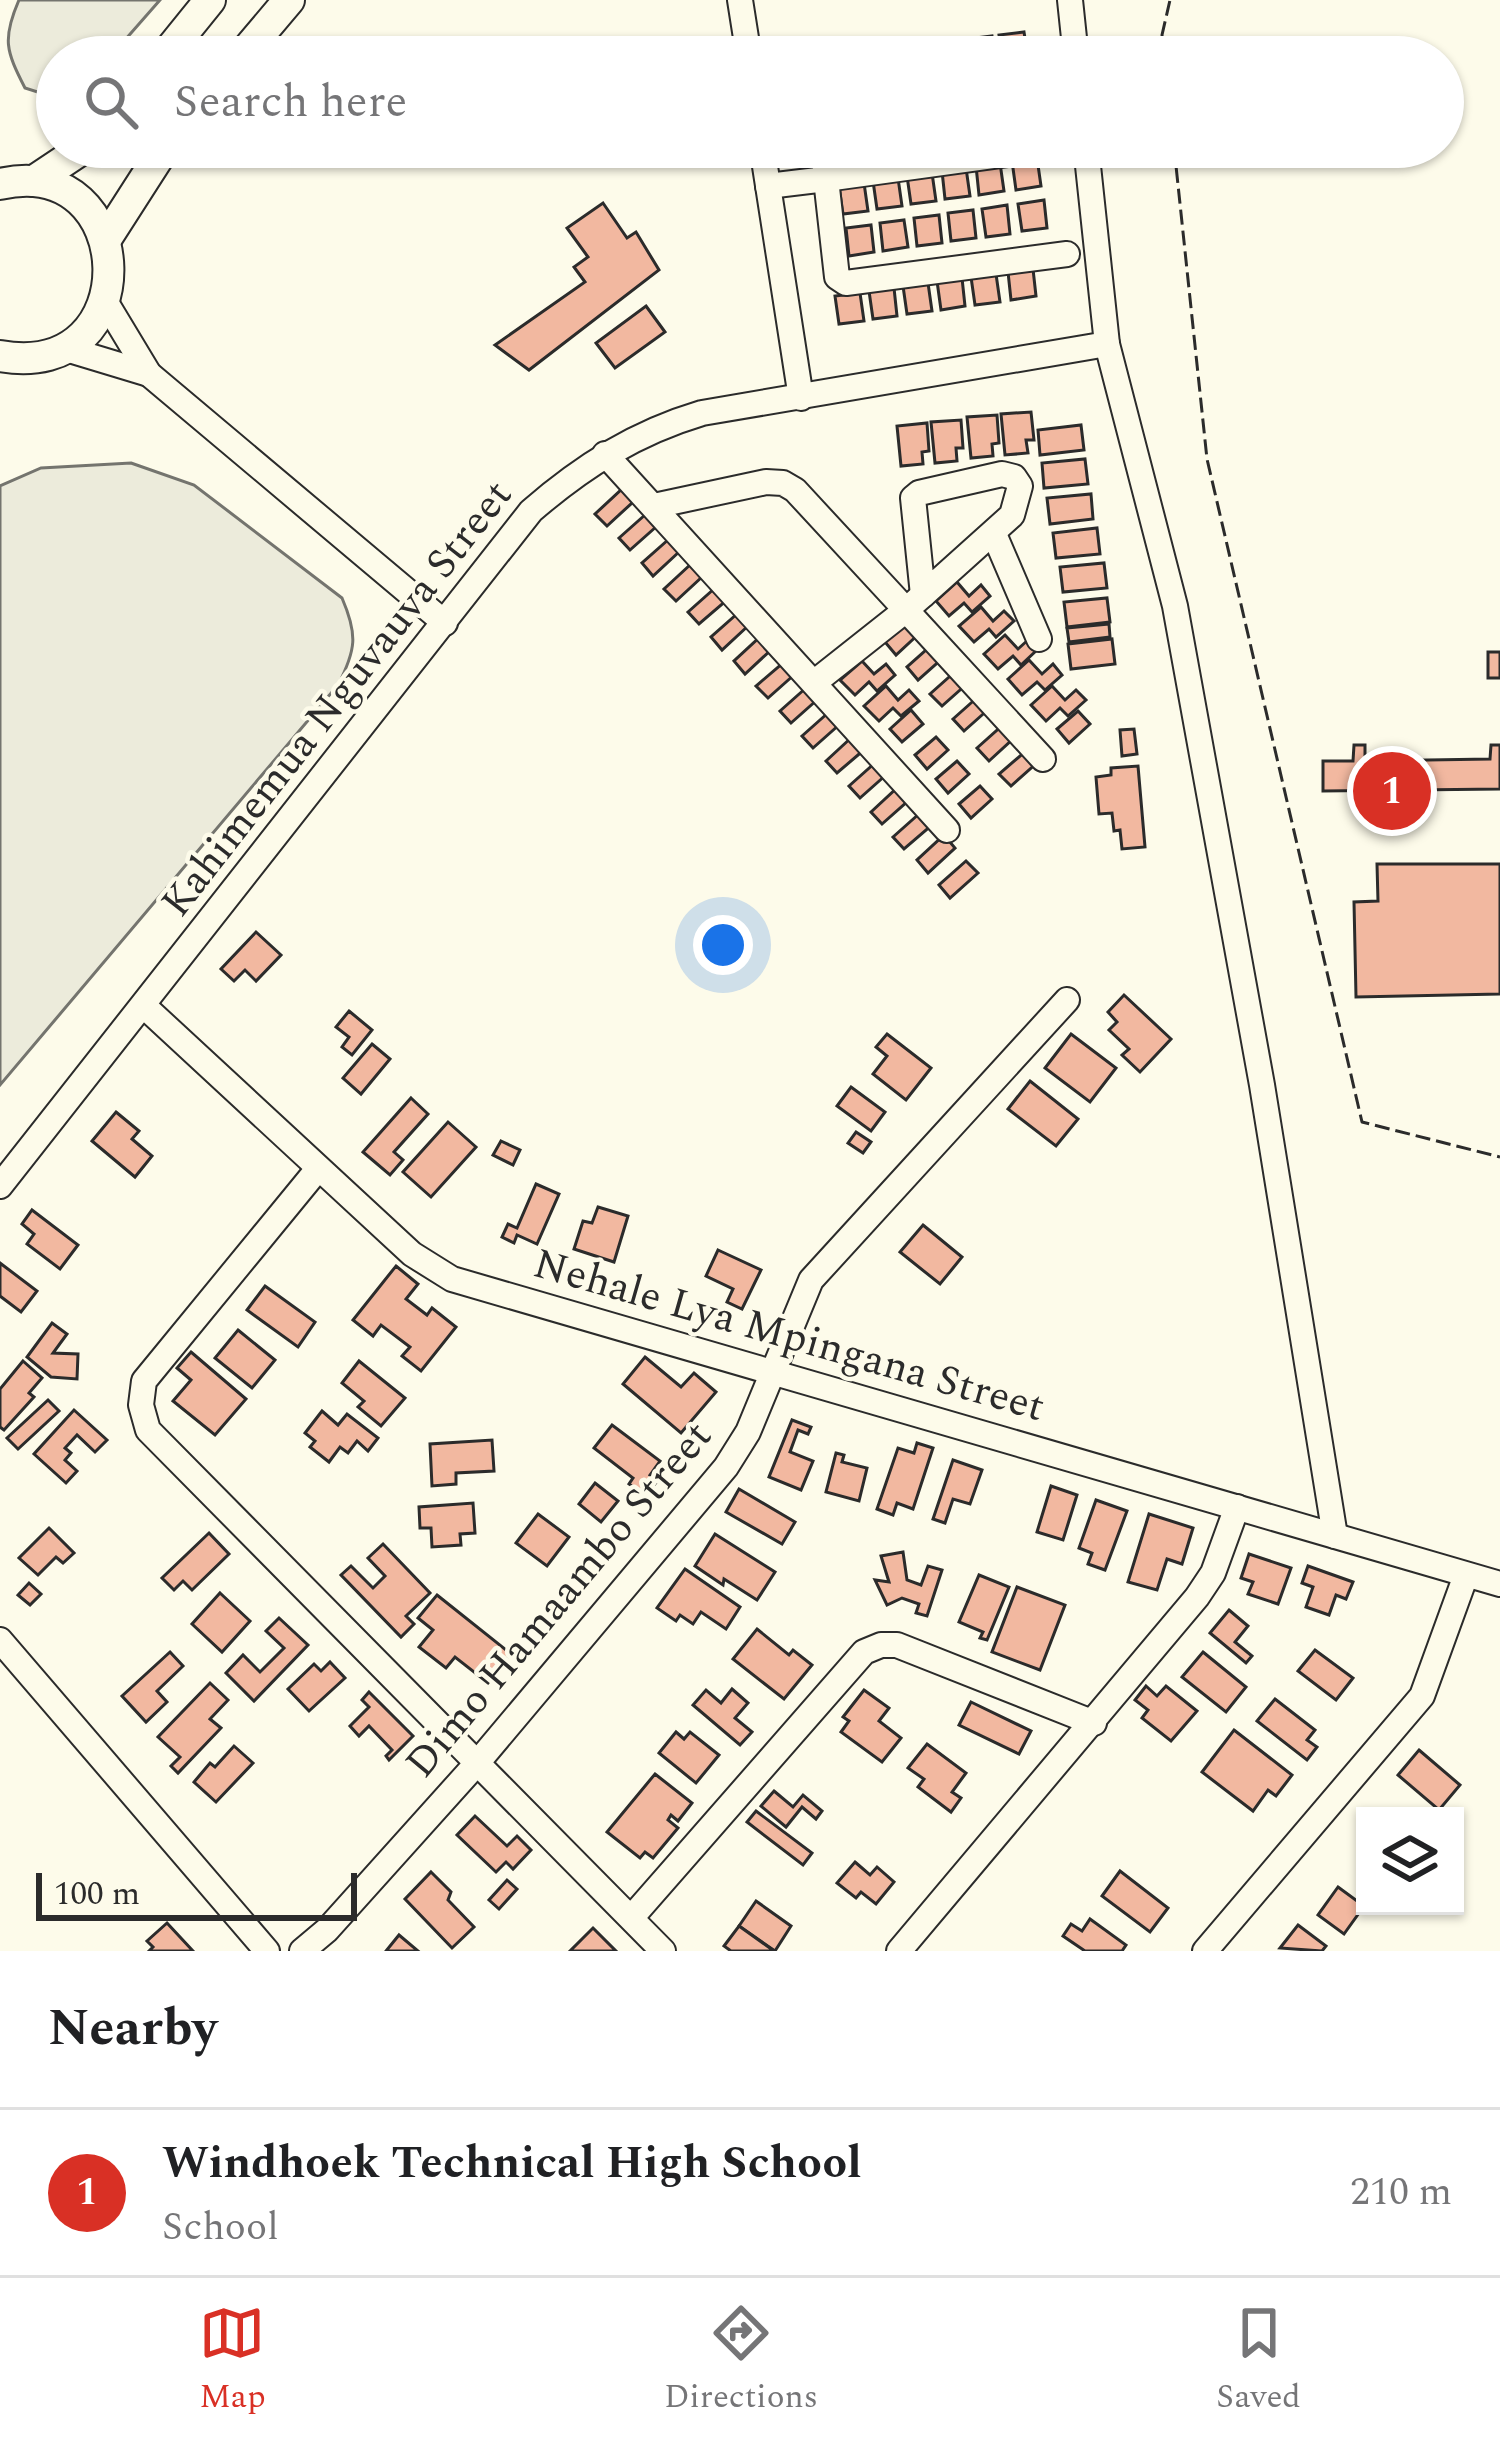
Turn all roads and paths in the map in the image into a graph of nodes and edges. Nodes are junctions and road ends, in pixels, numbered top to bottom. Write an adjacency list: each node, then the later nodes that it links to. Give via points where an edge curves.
1 (211, 0): 5 (main road)
2 (289, 0): 6 (main road)
3 (740, 0): 7 (street)
4 (1070, 0): 8 (street)
5 (181, 36)
6 (259, 36)
7 (746, 36)
8 (1074, 36)
9 (54, 168): 16 (main road)
10 (151, 168): 19 (main road)
11 (765, 168): 18 (street)
12 (825, 168): 15 (street)
13 (901, 168): 15 (street)
14 (1088, 168): 22 (street)
15 (826, 178): 18 (street); 20 (street, via 840,281)
16 (34, 181): 17 (main road); 19 (main road, via 81,202)
17 (0, 184)
18 (768, 186): 26 (street)
19 (106, 238): 21 (main road)
20 (1067, 254)
21 (105, 302): 23 (main road, via 88,329); 25 (street)
22 (1108, 344): 26 (street, Kahimemua Nguvauva Street); 42 (street, via 1175,606)
23 (56, 351): 24 (main road); 25 (street)
24 (2, 358)
25 (149, 374): 31 (street)
26 (801, 398): 27 (street, Kahimemua Nguvauva Street, via 702,413)
27 (605, 454): 28 (street); 31 (street, Kahimemua Nguvauva Street, via 531,511)
28 (654, 506): 30 (street, via 783,483); 33 (street)
29 (994, 534): 30 (street); 30 (street, via 1019,501 1014,477 919,493 911,506); 32 (street)
30 (914, 602): 33 (street); 34 (street)
31 (445, 623): 37 (street, Kahimemua Nguvauva Street)
32 (1039, 639)
33 (814, 682): 35 (street)
34 (1043, 759)
35 (947, 830)
36 (1067, 1000): 40 (street, Dimo Hamaambo Street, via 811,1280)
37 (144, 1006): 38 (street, Nehale Lya Mpingana Street); 39 (street, Kahimemua Nguvauva Street)
38 (317, 1170): 40 (street, Nehale Lya Mpingana Street, via 452,1279); 47 (street, via 143,1381 140,1405 148,1430)
39 (0, 1186)
40 (774, 1370): 41 (street, Nehale Lya Mpingana Street); 47 (street, Dimo Hamaambo Street, via 726,1467)
41 (1237, 1507): 42 (street, Nehale Lya Mpingana Street); 46 (street, via 1213,1573)
42 (1335, 1535): 43 (street, Nehale Lya Mpingana Street)
43 (1466, 1575): 44 (street, Nehale Lya Mpingana Street); 53 (street, via 1423,1696)
44 (1500, 1585)
45 (0, 1640): 49 (street)
46 (1094, 1723): 48 (street, via 898,1645 864,1652); 52 (street)
47 (478, 1762): 48 (street); 50 (street, Dimo Hamaambo Street)
48 (632, 1917): 51 (street)
49 (267, 1951)
50 (302, 1951)
51 (663, 1951)
52 (899, 1951)
53 (1205, 1951)

